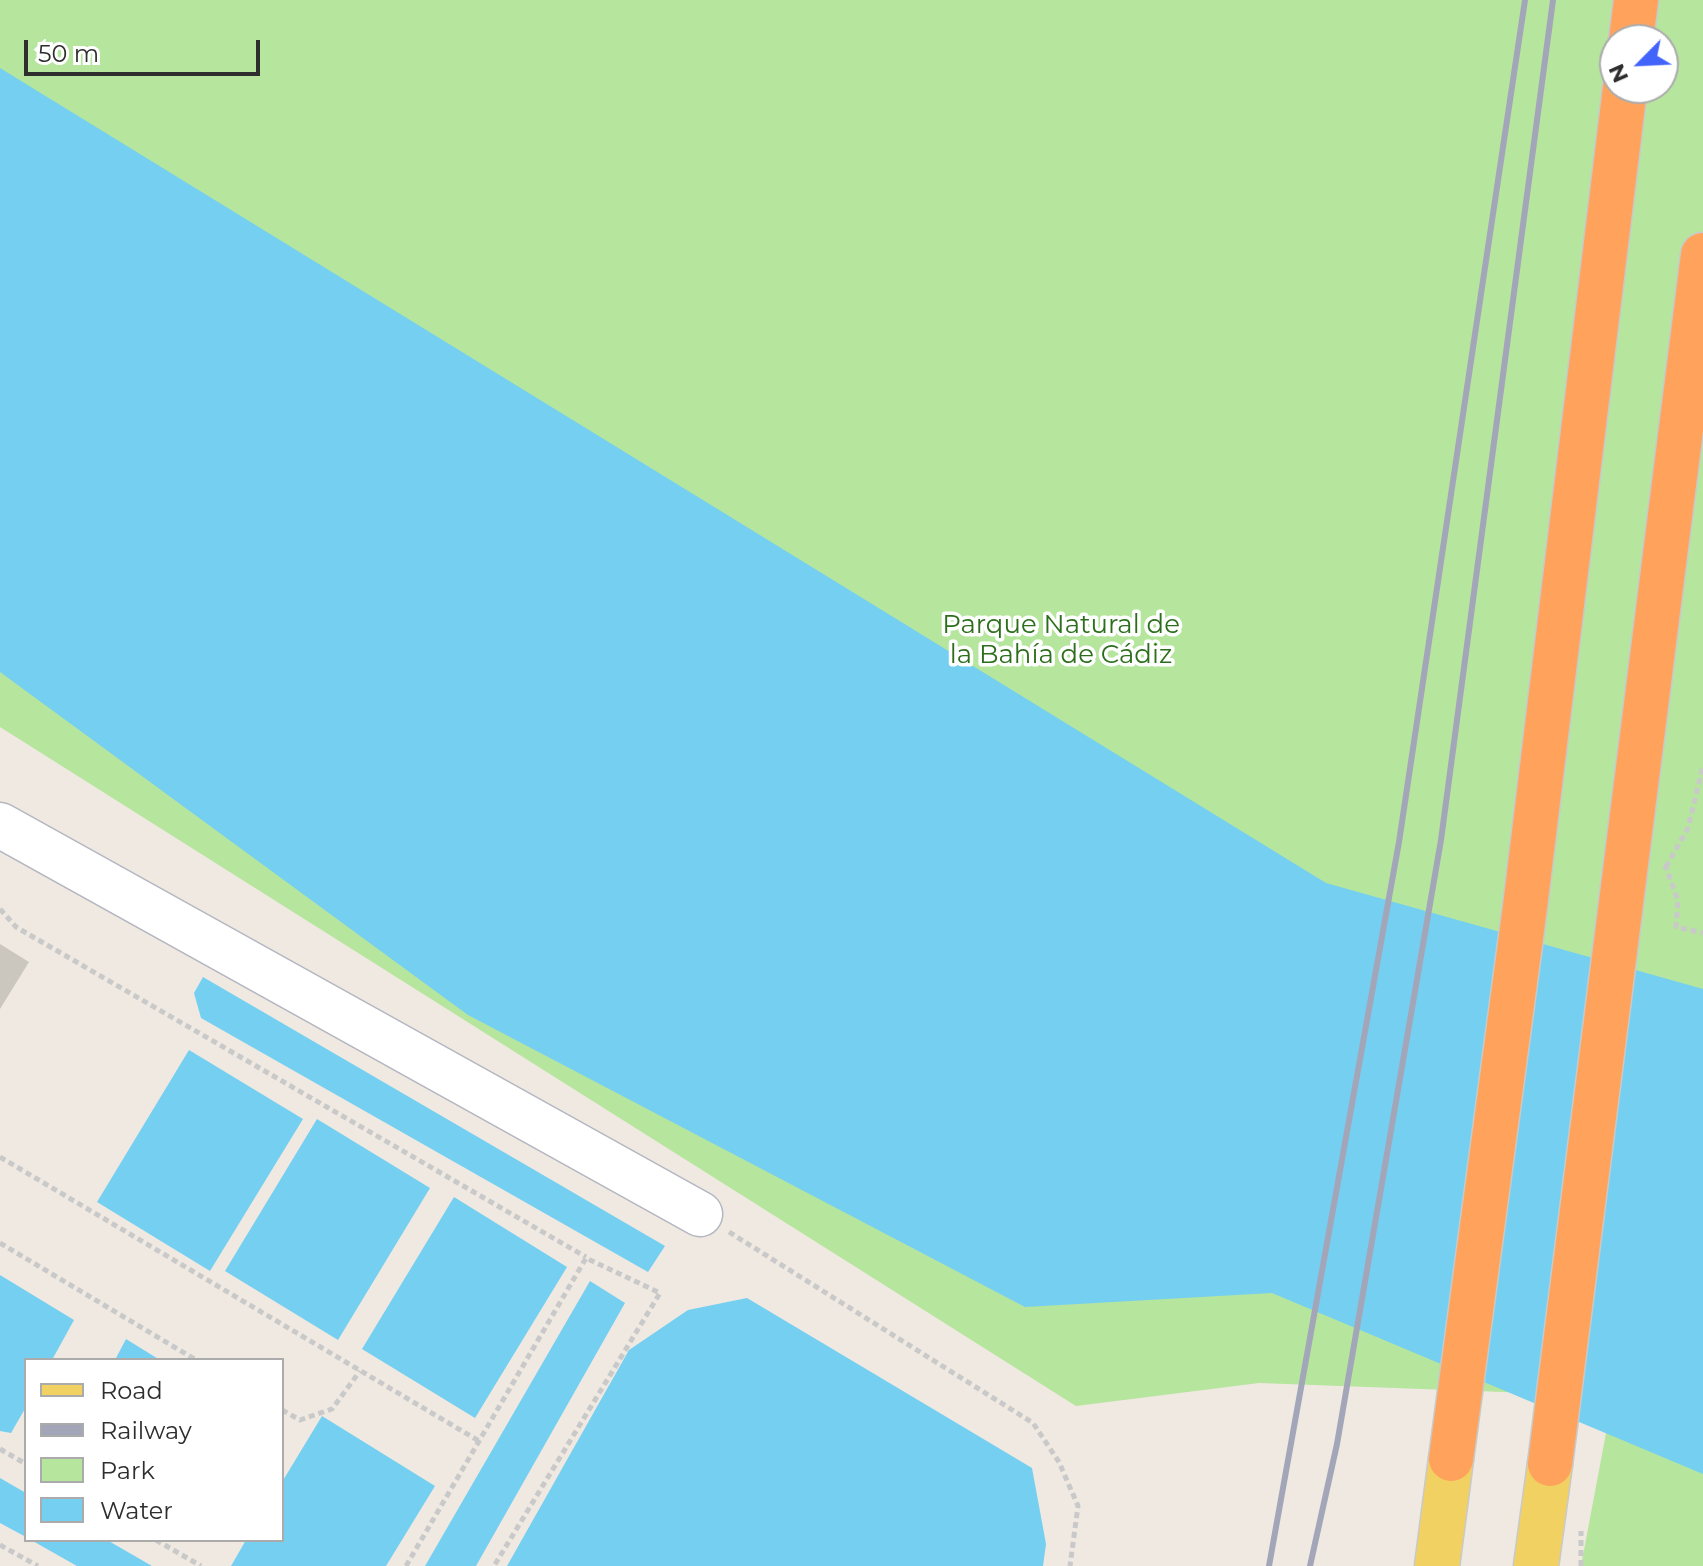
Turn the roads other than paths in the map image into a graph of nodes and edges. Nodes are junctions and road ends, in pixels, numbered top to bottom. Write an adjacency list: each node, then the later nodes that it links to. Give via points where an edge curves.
1 (1636, 0): 2 (highway)
2 (1633, 24)
3 (1623, 104): 7 (highway)
4 (1703, 255): 8 (highway, via 1649,868)
5 (0, 825): 6 (lane)
6 (700, 1214)
7 (1451, 1459): 9 (main road)
8 (1550, 1464): 10 (main road)
9 (1437, 1566)
10 (1536, 1566)

